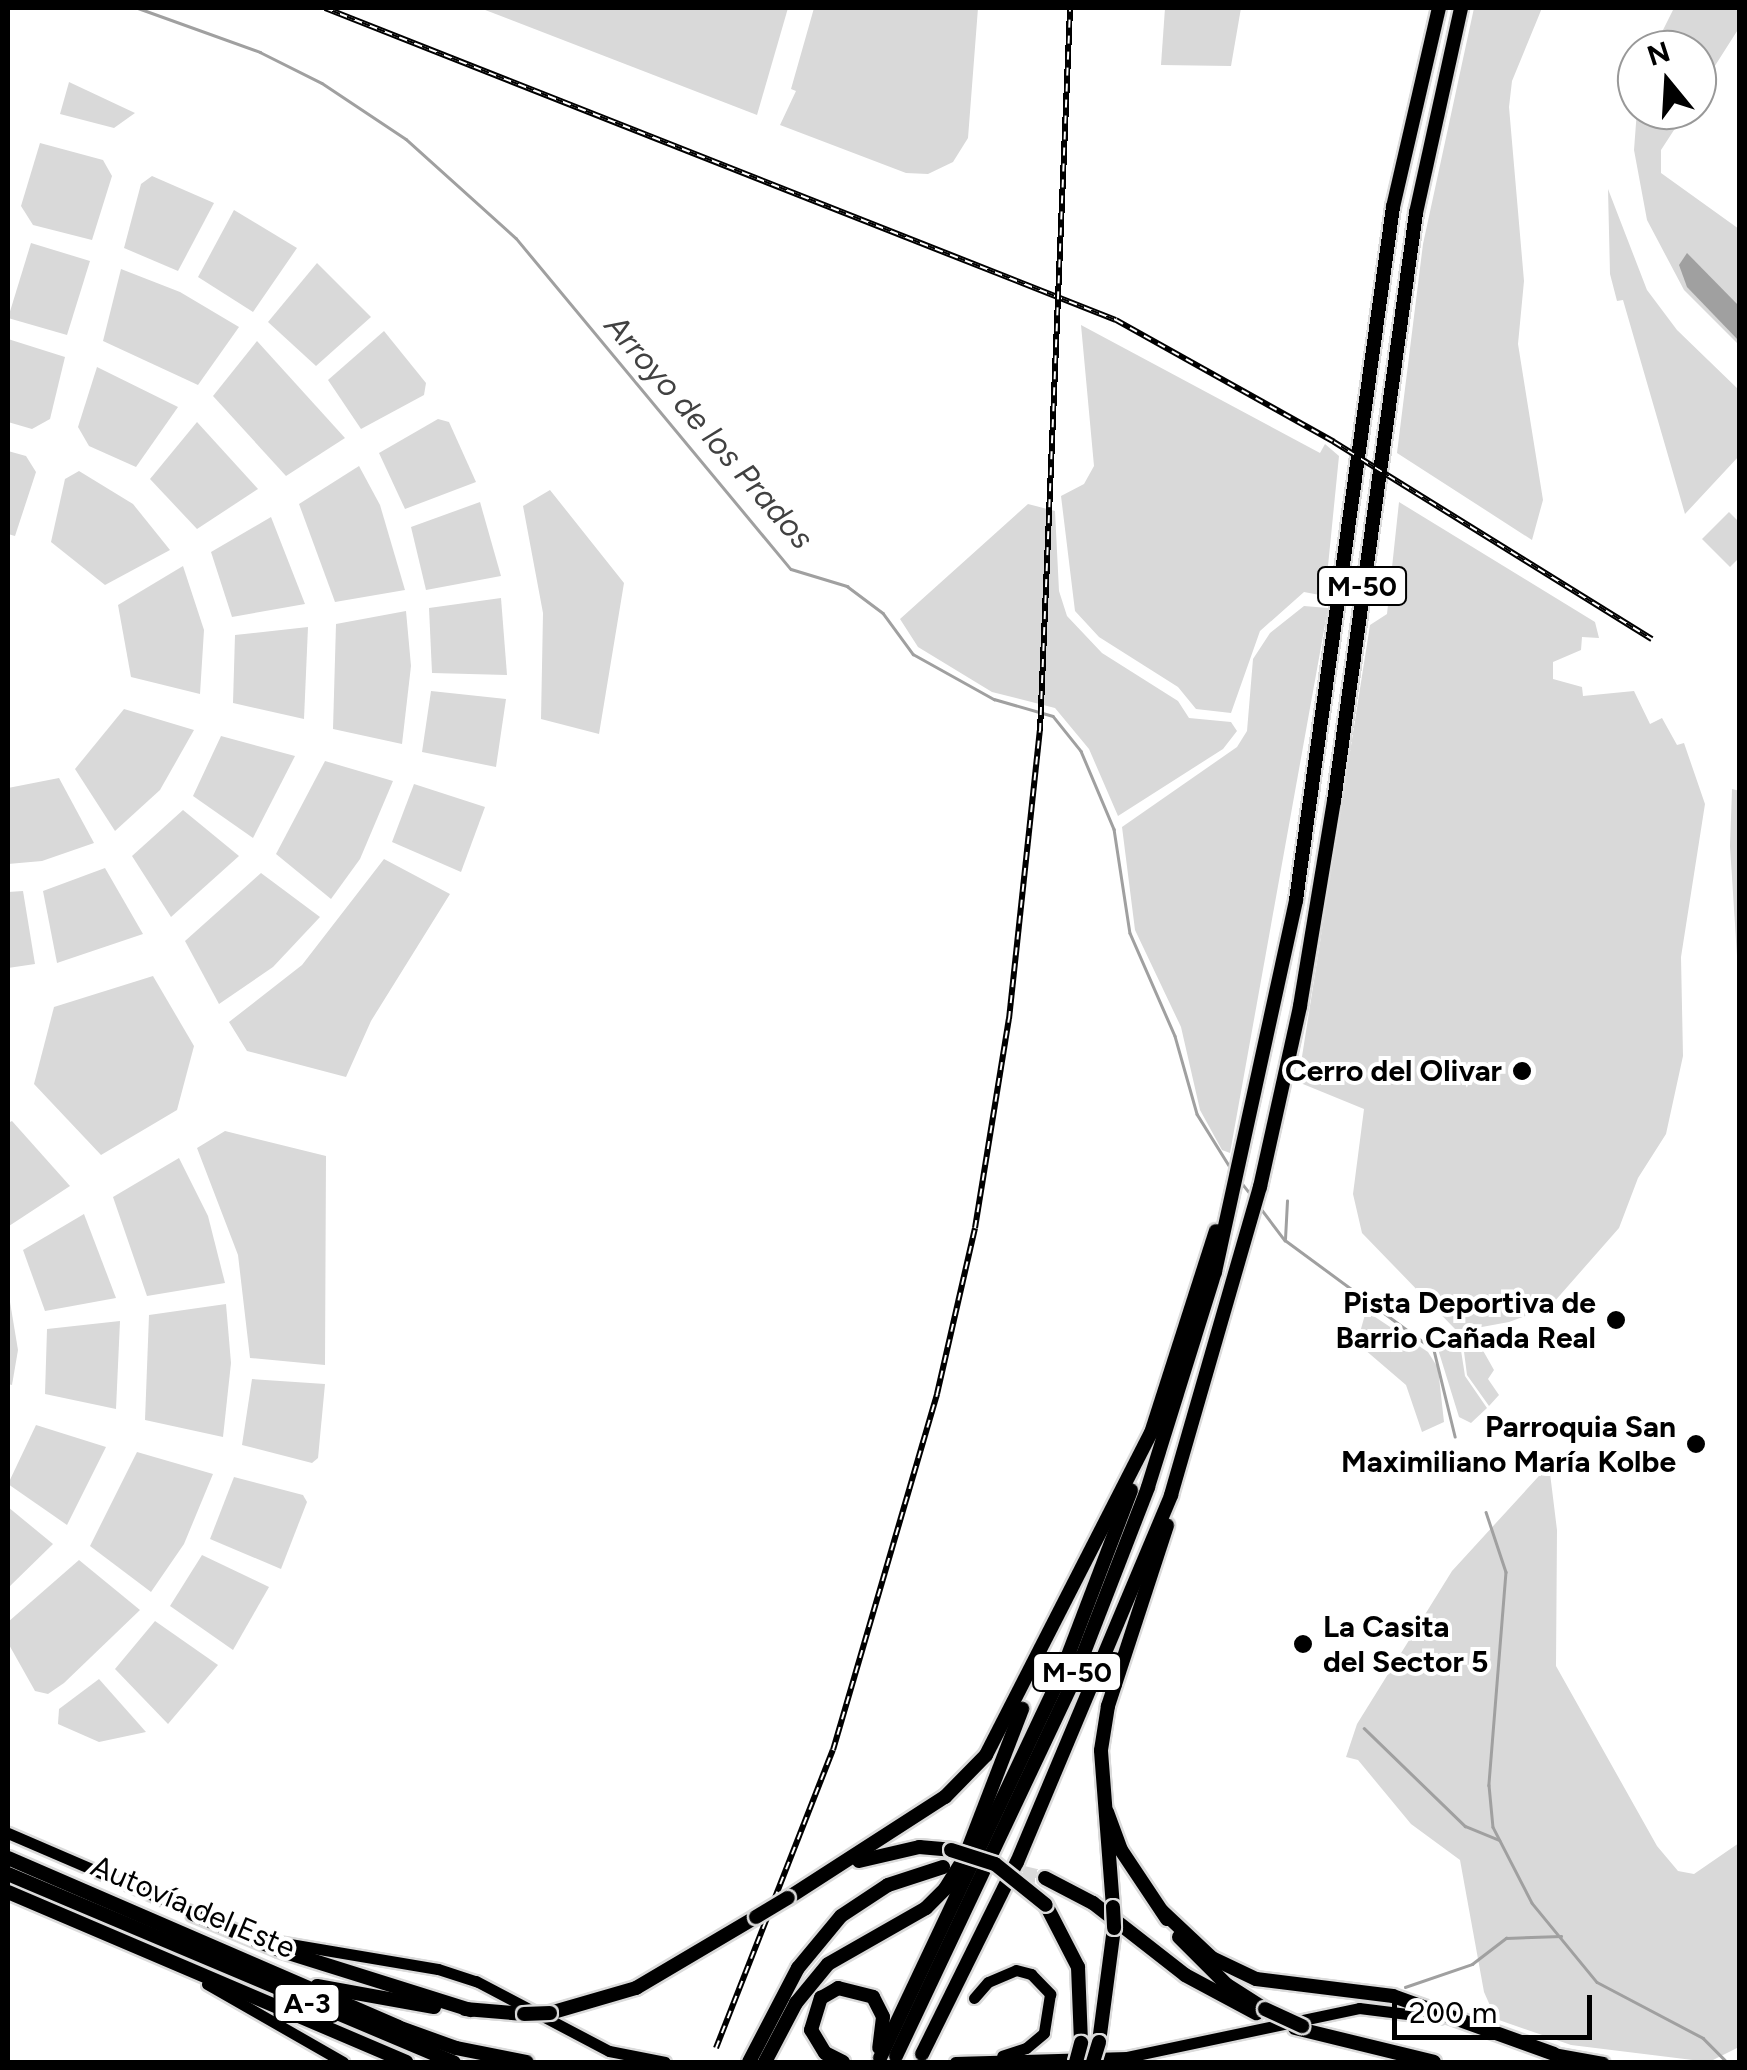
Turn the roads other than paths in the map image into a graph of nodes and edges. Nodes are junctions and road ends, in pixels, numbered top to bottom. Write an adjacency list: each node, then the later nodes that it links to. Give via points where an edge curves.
1 (1439, 8): 3 (highway, M-50, via 1393,207 1296,900 1248,1141)
2 (1462, 8): 5 (highway, M-50, via 1416,212 1334,800 1265,1165)
3 (1211, 1266): 4 (highway); 25 (highway, M-50, via 1148,1487 1071,1686)
4 (1151, 1432): 6 (highway); 25 (highway, via 1059,1679)
5 (1171, 1494): 7 (highway, via 1150,1584 1108,1706 1100,1782); 23 (highway, M-50, via 1040,1812)
6 (1049, 1640): 13 (highway, via 1004,1726 966,1779); 32 (highway, via 956,1874 926,1908 828,1964 796,2003)
7 (1106, 1819): 15 (highway); 37 (highway, bridge, via 1114,1928)
8 (8, 1833): 16 (main road)
9 (8, 1858): 19 (highway, Autovía del Este / A-3)
10 (943, 1868): 31 (highway, via 888,1885 830,1928 798,1968)
11 (8, 1874): 17 (highway, Autovía del Este / A-3)
12 (1045, 1878): 22 (highway, via 1093,1903 1185,1975)
13 (810, 1884): 21 (highway, bridge, via 636,1988 550,2013); 36 (highway, bridge, via 890,1850 951,1850 995,1864 1046,1905 1078,1968)
14 (8, 1892): 18 (highway)
15 (1162, 1911): 22 (highway, via 1190,1952); 24 (highway, via 1212,1958 1256,1980 1393,1996)
16 (194, 1914): 21 (highway, via 278,1950); 30 (main road, via 281,1944 476,1980 609,2051)
17 (161, 1940): 27 (highway); 28 (highway, Autovía del Este / A-3)
18 (158, 1961): 26 (main road, via 278,2020); 27 (highway)
19 (292, 1980): 21 (highway); 29 (highway, Autovía del Este / A-3, via 456,2048)
20 (974, 1998): 35 (main road, via 988,1982 1016,1970 1042,1982 1052,2012 1044,2033 1026,2048)
21 (471, 2010)
22 (1263, 2012): 38 (highway, bridge, via 1341,2041)
23 (922, 2054)
24 (1554, 2054): 35 (main road, via 1430,2016 1359,2008 1127,2057); 39 (main road)
25 (884, 2057): 33 (highway, via 881,2009 863,1990 838,1988 822,1998 811,2030 825,2052)
26 (343, 2062)
27 (407, 2062)
28 (454, 2062)
29 (527, 2062)
30 (664, 2062)
31 (750, 2062)
32 (765, 2062)
33 (843, 2062)
34 (955, 2062): 35 (main road)
35 (968, 2062)
36 (1076, 2062)
37 (1093, 2062)
38 (1434, 2062)
39 (1603, 2062)

